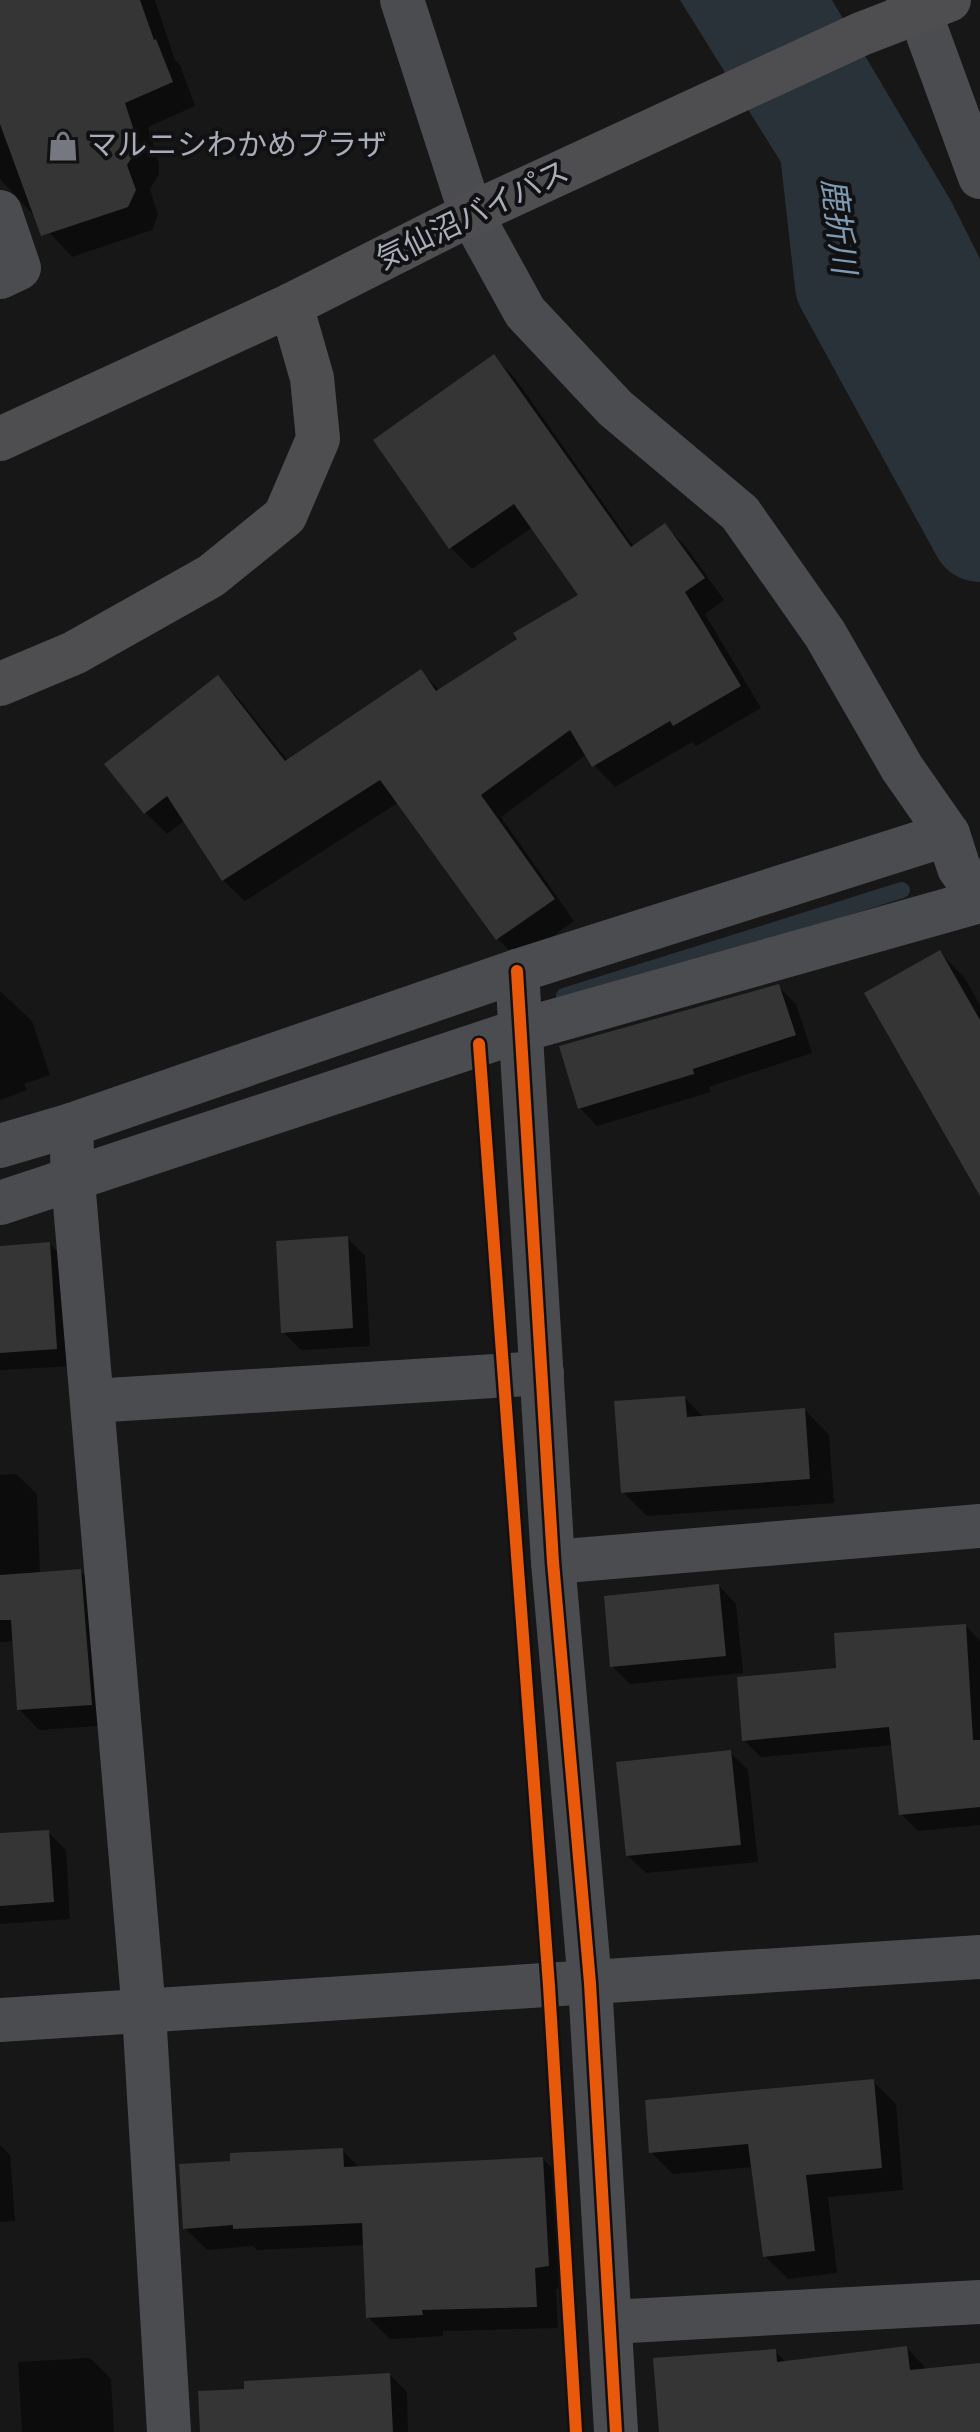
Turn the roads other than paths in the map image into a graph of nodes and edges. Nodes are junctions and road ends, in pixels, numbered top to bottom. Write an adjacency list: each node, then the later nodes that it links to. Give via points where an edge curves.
1 (402, 0): 5 (street)
2 (926, 4): 3 (street); 5 (highway, 気仙沼バイパス)
3 (980, 177)
4 (0, 212): 6 (street, via 19,268)
5 (471, 214): 7 (highway, 気仙沼バイパス); 10 (street, via 525,312 615,408 740,513 825,634 902,768)
6 (0, 277)
7 (291, 305): 8 (highway, 気仙沼バイパス); 9 (highway, via 312,378 318,439 285,516 211,576 74,653)
8 (0, 439)
9 (0, 684)
10 (948, 834): 11 (street, via 959,868); 12 (street)
11 (980, 900): 13 (street)
12 (517, 971): 13 (street); 14 (street)
13 (522, 1030): 16 (street); 18 (street)
14 (71, 1125): 15 (street); 16 (street)
15 (0, 1146)
16 (73, 1181): 17 (street); 19 (street)
17 (0, 1203)
18 (542, 1373): 19 (street); 21 (street)
19 (92, 1401): 24 (street)
20 (980, 1526): 21 (street)
21 (553, 1562): 23 (street)
22 (980, 1957): 23 (street)
23 (590, 1983): 24 (street); 27 (street)
24 (144, 2012): 25 (street); 28 (street)
25 (0, 2020)
26 (980, 2302): 27 (street)
27 (610, 2322): 29 (street)
28 (169, 2432)
29 (616, 2432)

